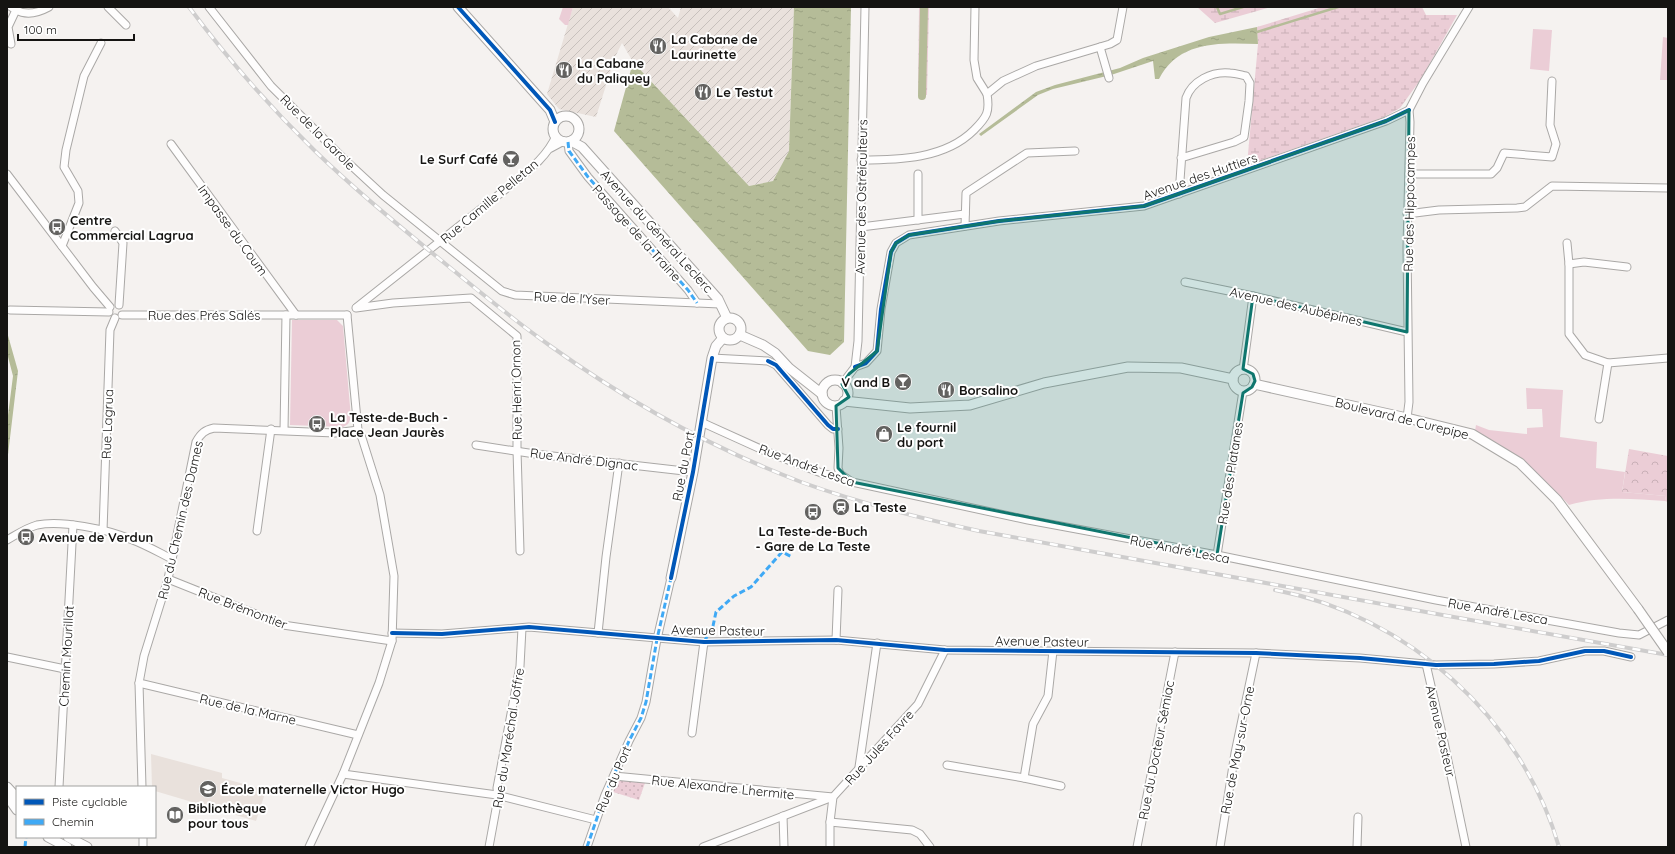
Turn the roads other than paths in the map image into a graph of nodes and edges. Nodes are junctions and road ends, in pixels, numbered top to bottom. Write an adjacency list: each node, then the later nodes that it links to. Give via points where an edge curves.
1 (49, 7): 9 (street, via 29,14 23,14)
2 (108, 7): 10 (street)
3 (209, 7): 41 (street, Rue de la Garole, via 271,86 296,112 383,194)
4 (458, 7): 17 (main road)
5 (865, 7): 29 (street, Avenue des Ostréiculteurs)
6 (975, 7): 16 (street, via 974,60 977,78)
7 (1123, 7): 13 (street, via 1117,40)
8 (1469, 7): 18 (street, Rue des Hippocampes)
9 (14, 8): 12 (street, via 8,27)
10 (126, 25)
11 (101, 43): 43 (street, via 84,76 66,150 64,167 78,191 78,203)
12 (11, 44)
13 (1100, 48): 14 (street); 16 (street, via 1036,66 1004,81)
14 (1109, 78)
15 (1552, 81): 32 (street, via 1550,125 1556,144 1552,157 1504,154 1491,174)
16 (987, 94): 29 (street, via 989,106 984,120 952,146 914,157)
17 (550, 110): 19 (main road); 20 (main road)
18 (1409, 110): 32 (street, Rue des Hippocampes); 34 (street, Avenue des Huttiers, via 1386,121)
19 (564, 116): 20 (main road); 21 (main road, via 575,119)
20 (555, 122): 22 (main road, via 553,129)
21 (579, 133): 23 (main road); 25 (main road, Avenue du Général Leclerc)
22 (556, 136): 23 (main road); 26 (street, Rue Camille Pelletan)
23 (568, 141): 25 (main road, Avenue du Général Leclerc); 26 (street, Rue Camille Pelletan); 48 (street, Passage de la Traine, via 569,151 588,177)
24 (171, 144): 56 (street, Impasse du Coum)
25 (582, 147): 49 (main road, Avenue du Général Leclerc)
26 (551, 148): 41 (street, Rue Camille Pelletan, via 511,185)
27 (1075, 151): 35 (street, via 1027,153 966,193)
28 (1181, 158): 28 (street, via 1186,98 1189,91 1207,76 1229,72 1246,76 1250,83 1244,137); 34 (street)
29 (861, 160): 38 (street, Avenue des Ostréiculteurs)
30 (7, 174): 43 (street)
31 (918, 174): 37 (street)
32 (1409, 174): 36 (street, Rue des Hippocampes)
33 (1668, 188): 36 (street, via 1552,186 1525,207 1439,210)
34 (1179, 194): 39 (street, Avenue des Huttiers, via 1144,206 999,220)
35 (965, 214): 37 (street); 39 (street)
36 (1407, 214): 59 (street, Rue des Hippocampes)
37 (918, 220): 38 (street)
38 (860, 226): 65 (street, Avenue des Ostréiculteurs, via 858,341)
39 (965, 226): 65 (street, Avenue des Huttiers, via 909,235 896,243 891,252 877,351 866,363)
40 (115, 231): 50 (street, via 123,243)
41 (442, 241): 48 (street, Rue de l'Yser, via 508,294); 51 (street, Rue Camille Pelletan)
42 (1567, 244): 44 (street)
43 (62, 246): 53 (street)
44 (1569, 264): 45 (street, via 1584,262); 64 (street, via 1570,334 1585,355)
45 (1627, 267)
46 (1185, 282): 47 (street, Avenue des Aubépines)
47 (1253, 296): 59 (street, Avenue des Aubépines); 66 (street)
48 (697, 303): 49 (street, Rue de l'Yser)
49 (720, 304): 58 (main road, Avenue du Général Leclerc)
50 (119, 305): 53 (street, via 114,304); 57 (street, via 123,310)
51 (356, 308): 54 (street, Rue Camille Pelletan); 85 (street, Rue Henri Ornon, via 471,298 517,336)
52 (10, 310): 53 (street)
53 (109, 310): 57 (street, via 111,316)
54 (347, 314): 56 (street, Rue des Prés Salés); 83 (street)
55 (286, 315): 56 (street, Rue des Prés Salés); 57 (street, Rue des Prés Salés); 82 (street)
56 (296, 315)
57 (118, 317): 90 (street, Rue Lagrua, via 110,330)
58 (728, 318): 60 (main road, via 738,321 742,327); 61 (main road, via 719,328)
59 (1407, 332): 77 (street, Rue des Hippocampes)
60 (740, 335): 61 (main road, via 732,340); 68 (main road, via 775,353)
61 (723, 338): 62 (main road, Rue du Port, via 716,346)
62 (712, 358): 79 (main road, Rue du Port); 81 (street, via 768,361 776,365 828,425)
63 (1668, 358): 64 (street)
64 (1608, 363): 78 (street)
65 (855, 367): 71 (street)
66 (1243, 370): 67 (main road, via 1237,373); 70 (main road, via 1253,374)
67 (1234, 379): 72 (main road, via 1235,386); 75 (main road, via 1181,368 1128,367 1044,383 970,405 910,408)
68 (804, 380): 69 (main road); 73 (main road)
69 (828, 382): 71 (main road, via 836,381); 73 (main road, via 823,387)
70 (1254, 384): 72 (main road, via 1250,390); 77 (main road, Boulevard de Curepipe)
71 (845, 388): 74 (main road); 75 (main road)
72 (1243, 391): 94 (street, Rue des Platanes)
73 (822, 394): 76 (main road, via 825,402)
74 (844, 401): 75 (main road); 76 (main road)
75 (864, 402)
76 (836, 406): 81 (street)
77 (1407, 418): 111 (main road, Boulevard de Curepipe, bridge, via 1472,434 1520,463 1558,500)
78 (1599, 419)
79 (701, 422): 87 (main road, Rue du Port); 88 (street, Rue André Lesca, via 824,474)
80 (271, 429): 82 (street, Rue du Chemin des Dames); 91 (street); 95 (street, Rue du Chemin des Dames, via 214,428 199,436)
81 (838, 429): 88 (street)
82 (284, 430): 83 (street, Rue du Chemin des Dames, via 335,433)
83 (358, 430): 101 (street, via 378,488 387,529 394,576)
84 (476, 445): 85 (street, Rue André Dignac)
85 (517, 450): 86 (street, Rue André Dignac); 93 (street)
86 (619, 463): 87 (street, Rue André Dignac); 102 (street)
87 (693, 472): 96 (main road, Rue du Port)
88 (840, 474): 94 (street, Rue André Lesca, via 852,482 1028,520)
89 (72, 525): 90 (street); 92 (street, via 36,526); 116 (street, Chemin Mourillat)
90 (103, 531): 95 (street, via 129,538)
91 (257, 531)
92 (7, 540)
93 (520, 551)
94 (1217, 555): 99 (street, Rue André Lesca, via 1436,600 1619,633 1639,635)
95 (172, 559): 97 (street, Rue du Chemin des Dames)
96 (671, 578): 103 (street, Rue du Port)
97 (168, 579): 105 (street, Rue Brémontier, via 283,625); 117 (street, Rue du Chemin des Dames, via 144,656)
98 (838, 590): 104 (street)
99 (1668, 620)
100 (522, 628): 101 (street, Avenue Pasteur, via 442,634); 102 (street, Avenue Pasteur); 129 (street, Rue du Maréchal Joffre, via 520,666)
101 (392, 633): 105 (street)
102 (598, 633): 103 (street, Avenue Pasteur)
103 (657, 639): 106 (street, Avenue Pasteur); 123 (street, Rue du Port, via 641,718)
104 (836, 640): 106 (street, Avenue Pasteur); 107 (street, Avenue Pasteur)
105 (392, 641): 119 (street)
106 (704, 642): 118 (street)
107 (878, 643): 108 (street, Avenue Pasteur); 121 (street)
108 (945, 650): 109 (street, Avenue Pasteur); 121 (street, Rue Jules Favre, via 918,704)
109 (1053, 651): 110 (street, Avenue Pasteur); 124 (street, via 1048,696 1033,724)
110 (1175, 652): 112 (street, Avenue Pasteur); 149 (street, Rue du Docteur Sémiac)
111 (1668, 652)
112 (1256, 653): 115 (street, Avenue Pasteur); 150 (street, Rue de May-sur-Orne, via 1235,753)
113 (7, 657): 116 (street)
114 (1631, 657): 115 (street, via 1604,651 1588,651 1539,661)
115 (1426, 664): 152 (street, Avenue Pasteur)
116 (65, 669): 125 (street, Chemin Mourillat)
117 (139, 683): 119 (street, Rue de la Marne); 126 (street, Rue du Chemin des Dames)
118 (692, 732)
119 (358, 735): 122 (street)
120 (947, 765): 124 (street)
121 (859, 767): 132 (street, Rue Jules Favre)
122 (343, 774): 129 (street); 142 (street)
123 (614, 776): 132 (street, Rue Alexandre Lhermite); 136 (street, Rue du Port)
124 (1024, 778): 127 (street)
125 (59, 786)
126 (142, 786)
127 (1061, 786)
128 (7, 787): 131 (main road)
129 (497, 794): 136 (street); 143 (street, Rue du Maréchal Joffre)
130 (7, 796): 133 (main road)
131 (16, 797)
132 (833, 797): 134 (street); 137 (street)
133 (16, 809)
134 (783, 816): 145 (street); 146 (street)
135 (1358, 817): 151 (street)
136 (596, 820): 144 (street, Rue du Port)
137 (830, 822): 147 (street); 148 (street, via 912,830 920,834)
138 (50, 838): 140 (main road)
139 (70, 838): 141 (main road)
140 (67, 847)
141 (87, 847)
142 (309, 847)
143 (489, 847)
144 (587, 847)
145 (703, 847)
146 (784, 847)
147 (830, 847)
148 (930, 847)
149 (1137, 847)
150 (1220, 847)
151 (1357, 847)
152 (1466, 847)

